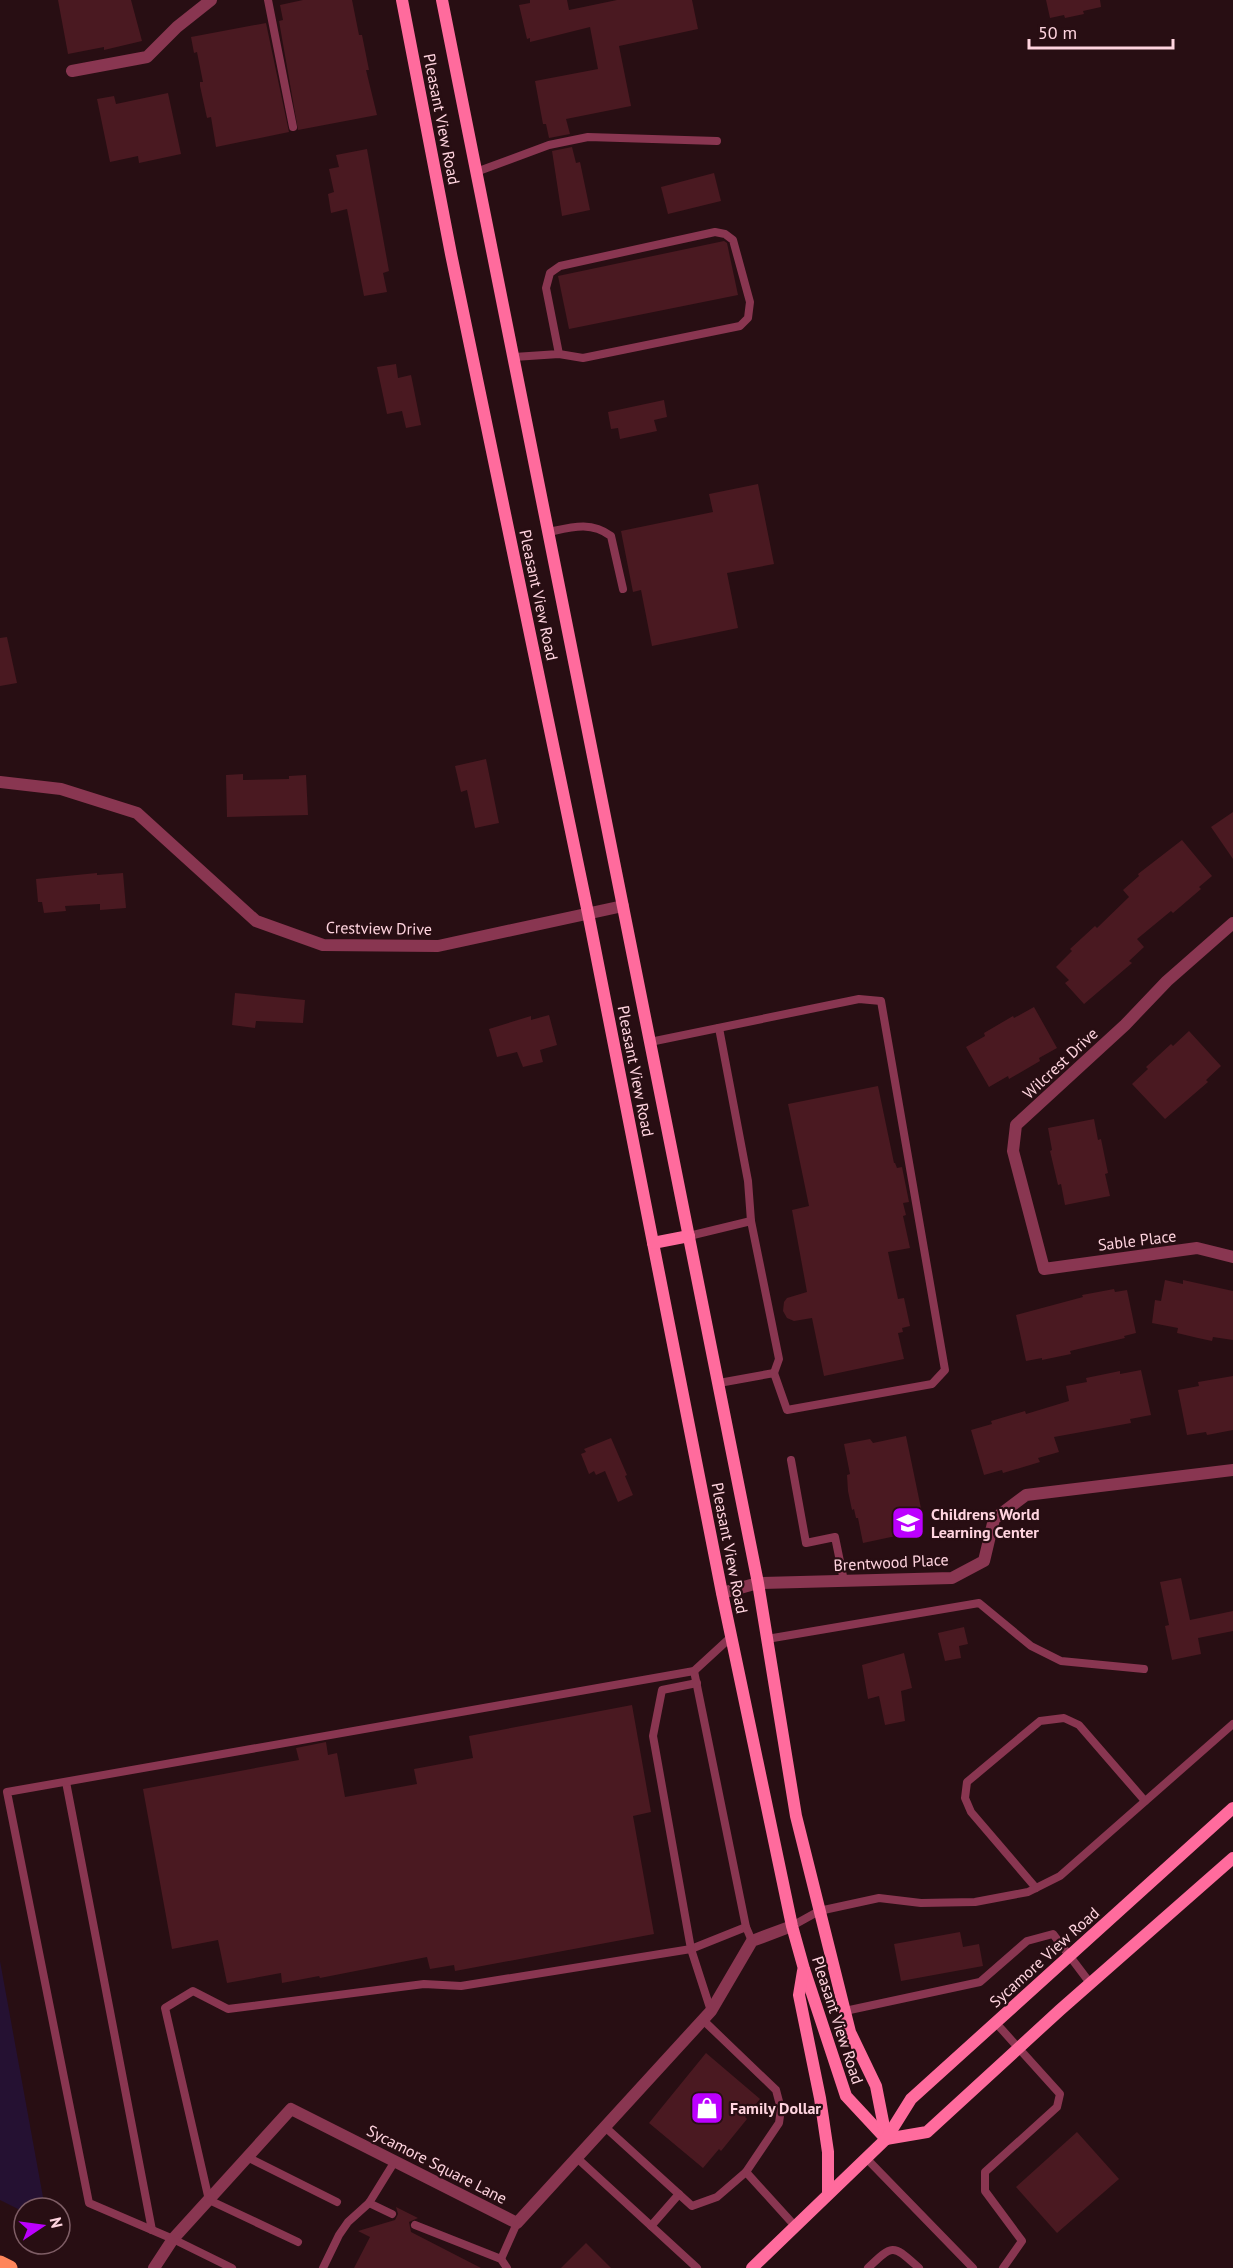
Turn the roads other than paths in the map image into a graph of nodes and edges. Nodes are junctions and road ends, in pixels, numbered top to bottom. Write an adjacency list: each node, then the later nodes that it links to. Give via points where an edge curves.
1 (211, 0): 5 (street, via 147,57)
2 (268, 0): 6 (lane)
3 (402, 0): 15 (main road, Pleasant View Road)
4 (442, 0): 8 (main road, Pleasant View Road)
5 (72, 71)
6 (293, 127)
7 (717, 141): 8 (lane, via 588,137 549,145)
8 (476, 172): 10 (main road, Pleasant View Road)
9 (559, 354): 9 (lane, via 583,358 740,326 748,318 750,302 733,240 715,232 560,266 549,273 546,288); 10 (lane)
10 (514, 357): 11 (main road, Pleasant View Road)
11 (549, 532): 12 (lane, via 584,526 612,536); 14 (main road, Pleasant View Road)
12 (623, 589)
13 (0, 782): 15 (street, Crestview Drive, via 61,789 136,813 256,921 323,945 438,946)
14 (624, 906): 15 (street, Crestview Drive); 18 (main road, Pleasant View Road)
15 (588, 912): 21 (main road, Pleasant View Road)
16 (1233, 923): 23 (street, Wilcrest Drive, via 1016,1125 1013,1151)
17 (719, 1028): 18 (lane); 19 (lane, via 748,1181); 24 (lane, via 859,999 881,1001 945,1370 932,1384 787,1410)
18 (650, 1042): 20 (main road, Pleasant View Road)
19 (751, 1221): 20 (lane); 24 (lane, via 779,1359)
20 (689, 1236): 21 (main road); 25 (main road, Pleasant View Road)
21 (653, 1243): 30 (main road, Pleasant View Road)
22 (1233, 1257): 23 (street, Sable Place, via 1197,1248)
23 (1044, 1269)
24 (774, 1373): 25 (lane)
25 (718, 1383): 29 (main road, Pleasant View Road)
26 (791, 1460): 28 (lane, via 806,1543 836,1537)
27 (1233, 1470): 28 (street, Brentwood Place, via 1026,1495 994,1519 984,1561 952,1578)
28 (844, 1581): 29 (street, Brentwood Place)
29 (758, 1583): 30 (street, Brentwood Place); 32 (main road, Pleasant View Road)
30 (722, 1593): 31 (main road, Pleasant View Road)
31 (731, 1637): 34 (lane); 43 (main road, Pleasant View Road)
32 (767, 1639): 33 (lane, via 979,1603 1031,1646 1061,1661); 42 (main road, Pleasant View Road, via 796,1816)
33 (1144, 1669)
34 (694, 1671): 35 (lane); 37 (lane)
35 (697, 1683): 44 (lane); 46 (lane, via 662,1690 653,1736)
36 (1233, 1724): 38 (lane)
37 (66, 1782): 71 (lane); 71 (lane, via 7,1792 89,2203)
38 (1145, 1801): 41 (lane, via 1060,1876); 41 (lane, via 1080,1725 1064,1718 1040,1721 967,1782 965,1798 971,1812)
39 (1233, 1809): 47 (main road, Sycamore View Road)
40 (1233, 1858): 49 (main road)
41 (1036, 1888): 42 (lane, via 975,1902 921,1903 879,1898)
42 (819, 1911): 43 (lane); 50 (main road, Pleasant View Road)
43 (792, 1926): 45 (street); 48 (main road, Pleasant View Road)
44 (746, 1927): 45 (lane); 46 (lane)
45 (752, 1941): 51 (street, Sycamore Square Lane)
46 (691, 1949): 51 (lane); 63 (lane, via 460,1986 424,1984 228,2009 193,1991 165,2008)
47 (1070, 1957): 49 (lane); 50 (lane, via 1053,1934 1027,1941 980,1982); 52 (main road, Sycamore View Road)
48 (804, 1969): 55 (main road, Pleasant View Road, via 846,2096); 62 (main road, via 799,1995 822,2107)
49 (1090, 1983): 53 (main road)
50 (845, 2011): 55 (main road, Pleasant View Road, via 850,2032 876,2086)
51 (707, 2016): 54 (street, Sycamore Square Lane); 60 (lane, via 776,2090 781,2109 779,2123)
52 (996, 2023): 53 (lane); 55 (main road, Sycamore View Road, via 911,2099)
53 (1018, 2048): 55 (main road, via 927,2132); 86 (lane, via 1060,2094 1057,2107 985,2172 985,2191 1022,2241)
54 (605, 2127): 57 (street, Sycamore Square Lane); 61 (lane)
55 (886, 2139): 58 (main road, Sycamore View Road)
56 (247, 2157): 59 (street, Sycamore Square Lane, via 291,2109); 63 (street, Sycamore Square Lane); 64 (lane)
57 (577, 2158): 67 (street, Sycamore Square Lane); 69 (lane)
58 (866, 2158): 62 (main road, Sycamore View Road); 85 (lane)
59 (395, 2161): 65 (lane); 67 (street, Sycamore Square Lane)
60 (746, 2172): 61 (lane, via 717,2197 700,2203 692,2205); 70 (lane)
61 (679, 2194): 69 (lane)
62 (828, 2194): 70 (main road, Sycamore View Road)
63 (209, 2200): 72 (street, Sycamore Square Lane); 73 (lane)
64 (337, 2202)
65 (369, 2203): 66 (lane); 79 (lane, via 348,2222)
66 (392, 2214)
67 (517, 2223): 74 (lane)
68 (415, 2224): 74 (lane)
69 (651, 2226): 81 (lane)
70 (795, 2226): 82 (main road, Sycamore View Road)
71 (152, 2230): 72 (lane)
72 (173, 2240): 77 (street, Sycamore Square Lane); 78 (lane)
73 (298, 2242)
74 (501, 2259): 80 (lane)
75 (0, 2263): 76 (main road)
76 (10, 2268)
77 (154, 2268)
78 (232, 2268)
79 (323, 2268)
80 (507, 2268)
81 (697, 2268)
82 (752, 2268)
83 (868, 2268): 84 (lane, via 892,2249)
84 (919, 2268)
85 (973, 2268)
86 (1003, 2268)

